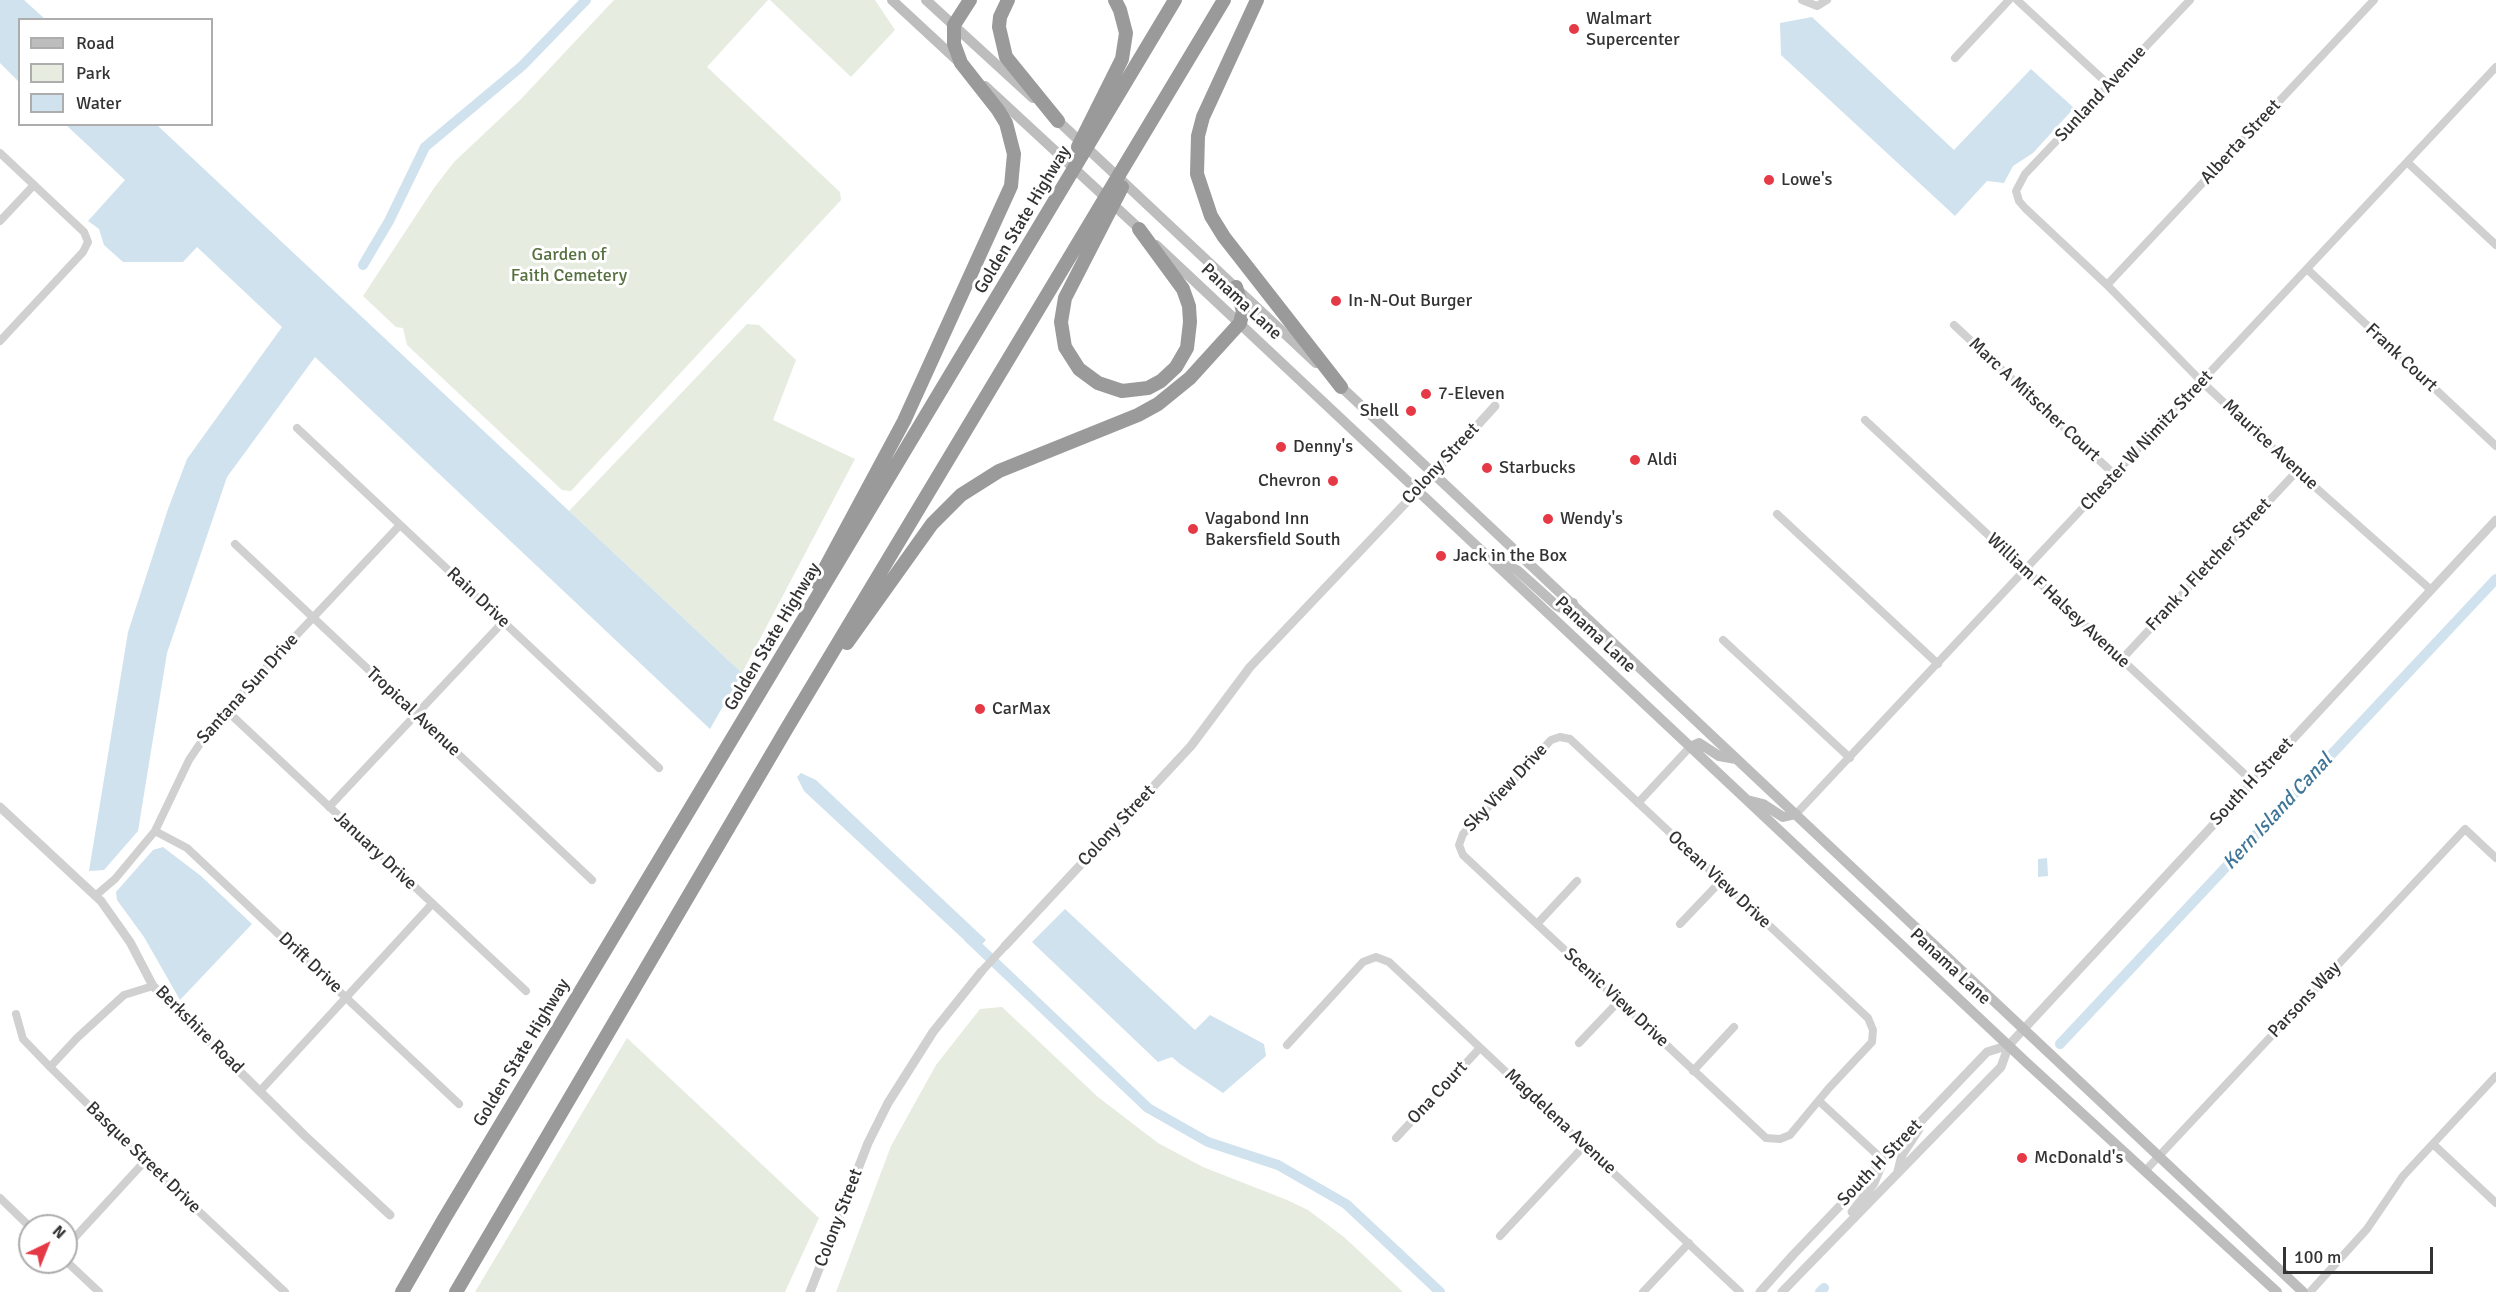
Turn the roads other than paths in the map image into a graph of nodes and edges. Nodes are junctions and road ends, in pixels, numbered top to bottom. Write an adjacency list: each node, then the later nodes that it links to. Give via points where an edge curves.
1 (892, 0): 17 (main road, Panama Lane)
2 (926, 0): 15 (main road, Panama Lane)
3 (970, 0): 15 (highway)
4 (1008, 0): 21 (highway, via 999,27 1006,57)
5 (1116, 0): 29 (highway, via 1126,33 1122,59)
6 (1174, 0): 29 (highway, Golden State Highway)
7 (1224, 0): 19 (highway)
8 (1257, 0): 37 (highway, via 1203,117 1197,136 1197,174 1224,237)
9 (1802, 0): 10 (street, via 1817,6)
10 (1827, 0)
11 (2009, 0): 16 (street)
12 (2017, 0): 20 (street)
13 (2190, 0): 20 (street, Sunland Avenue)
14 (2374, 0): 31 (street, Alberta Street)
15 (954, 26): 17 (highway, via 954,44); 21 (main road, Panama Lane)
16 (1955, 58)
17 (961, 63): 27 (main road, Panama Lane); 59 (highway, via 1006,123 1014,154 1011,186 904,421)
18 (2496, 67): 23 (street, Chester W Nimitz Street)
19 (1180, 74): 27 (highway, via 1069,288 1062,309 1062,336 1071,359 1088,377 1122,390 1148,388 1176,367 1187,348 1190,322 1183,289); 62 (highway)
20 (2109, 85): 25 (street, Sunland Avenue, via 2025,174)
21 (1058, 121): 32 (main road, Panama Lane)
22 (0, 153): 24 (street)
23 (2408, 162): 28 (street); 30 (street, Chester W Nimitz Street)
24 (34, 185): 26 (street); 35 (street, via 84,232 88,242)
25 (2016, 191): 31 (street, Maurice Avenue, via 2025,208)
26 (0, 221)
27 (1139, 229): 33 (main road, Panama Lane)
28 (2496, 244)
29 (1015, 268): 59 (highway, Golden State Highway)
30 (2307, 269): 36 (street, Chester W Nimitz Street); 41 (street, Frank Court)
31 (2107, 285): 36 (street, Maurice Avenue)
32 (1236, 287): 33 (highway, via 1243,311); 37 (main road, Panama Lane)
33 (1240, 323): 45 (main road, Panama Lane); 62 (highway, via 1190,378 1158,404 999,471 947,508)
34 (1954, 325): 44 (street, Marc A Mitscher Court)
35 (0, 341)
36 (2202, 382): 42 (street, Maurice Avenue); 44 (street, Chester W Nimitz Street)
37 (1341, 387): 43 (main road, Panama Lane)
38 (1496, 406): 43 (street, Colony Street)
39 (1865, 420): 51 (street, William F Halsey Avenue)
40 (297, 428): 48 (street, Rain Drive)
41 (2496, 446)
42 (2297, 471): 52 (street, Maurice Avenue); 57 (street, Frank J Fletcher Street)
43 (1434, 473): 45 (street, Colony Street); 53 (main road, Panama Lane)
44 (2115, 475): 51 (street, Chester W Nimitz Street)
45 (1417, 491): 50 (main road, Panama Lane); 84 (street, Colony Street, via 1250,667 1184,754)
46 (1777, 514): 58 (street)
47 (2496, 520): 52 (street, South H Street)
48 (400, 525): 54 (street, Santana Sun Drive); 55 (street, Rain Drive)
49 (235, 544): 54 (street, Tropical Avenue)
50 (1488, 558): 53 (main road, via 1517,570 1557,606); 64 (main road, Panama Lane)
51 (2026, 570): 57 (street, William F Halsey Avenue); 58 (street, Chester W Nimitz Street)
52 (2430, 589): 68 (street, South H Street)
53 (1573, 603): 66 (main road, Panama Lane)
54 (314, 618): 60 (street, Santana Sun Drive); 61 (street, Tropical Avenue)
55 (504, 621): 61 (street); 67 (street, Rain Drive)
56 (1723, 640): 65 (street)
57 (2121, 660): 68 (street, William F Halsey Avenue)
58 (1938, 664): 65 (street, Chester W Nimitz Street)
59 (754, 705): 123 (highway, Golden State Highway)
60 (226, 710): 72 (street, January Drive); 74 (street, Santana Sun Drive, via 199,742)
61 (416, 714): 72 (street); 77 (street, Tropical Avenue)
62 (787, 728): 124 (highway)
63 (1560, 737): 70 (street, Ocean View Drive, via 1570,740); 75 (street, Sky View Drive, via 1551,740 1463,834)
64 (1690, 747): 66 (main road, via 1699,743 1719,756); 69 (main road, Panama Lane); 70 (street)
65 (1850, 758): 73 (street, Chester W Nimitz Street)
66 (1737, 759): 73 (main road, Panama Lane)
67 (659, 768)
68 (2252, 781): 92 (street, South H Street)
69 (1746, 800): 73 (main road, via 1763,804 1783,817); 94 (main road, Panama Lane)
70 (1638, 803): 79 (street, Ocean View Drive)
71 (0, 807): 80 (street, Berkshire Road)
72 (328, 807): 81 (street, January Drive)
73 (1796, 814): 92 (main road, Panama Lane)
74 (155, 831): 80 (street, Santana Sun Drive, via 115,879); 88 (street, Drift Drive, via 187,848)
75 (1460, 845): 82 (street, Scenic View Drive, via 1463,855)
76 (2496, 858): 107 (street, Parsons Way, via 2465,829)
77 (592, 880)
78 (1577, 881): 82 (street)
79 (1721, 881): 83 (street); 101 (street, Ocean View Drive, via 1868,1018 1872,1042)
80 (95, 896): 86 (street, Berkshire Road, via 130,942)
81 (432, 904): 87 (street, January Drive); 88 (street)
82 (1537, 924): 89 (street, Scenic View Drive)
83 (1680, 924)
84 (1005, 946): 85 (street, Colony Street)
85 (981, 972): 125 (street, Colony Street, via 933,1032 888,1103 868,1143)
86 (153, 986): 97 (street, via 124,995); 100 (street, Berkshire Road)
87 (526, 991)
88 (346, 997): 100 (street); 102 (street, Drift Drive)
89 (1618, 1001): 93 (street); 98 (street, Scenic View Drive)
90 (16, 1014): 97 (street, Basque Street Drive, via 22,1039)
91 (1734, 1027): 98 (street)
92 (2024, 1029): 94 (street, South H Street); 107 (main road, Panama Lane)
93 (1579, 1043)
94 (2009, 1044): 103 (street, South H Street, via 1987,1052); 110 (street, South H Street, via 2001,1067); 111 (main road, Panama Lane)
95 (1287, 1045): 96 (street, Magdelena Avenue, via 1363,962 1376,957 1389,962)
96 (1480, 1048): 104 (street, Ona Court); 106 (street, Magdelena Avenue)
97 (50, 1067): 109 (street, Basque Street Drive)
98 (1693, 1071): 101 (street, Scenic View Drive, via 1766,1138 1790,1135)
99 (2496, 1076): 105 (street)
100 (260, 1091): 115 (street, Berkshire Road)
101 (1819, 1101): 108 (street)
102 (459, 1104)
103 (1930, 1111): 108 (street, South H Street); 110 (street, via 1902,1155)
104 (1396, 1138)
105 (2433, 1144): 113 (street); 132 (street, via 2403,1176 2367,1229)
106 (1585, 1145): 117 (street); 118 (street, Magdelena Avenue)
107 (2159, 1157): 111 (street, Parsons Way); 131 (main road, Panama Lane)
108 (1883, 1160): 119 (street, via 1874,1183); 128 (street, South H Street)
109 (145, 1161): 116 (street); 122 (street, Basque Street Drive)
110 (1898, 1171): 119 (street, South H Street)
111 (2145, 1172): 130 (main road, Panama Lane)
112 (0, 1198): 114 (street)
113 (2496, 1203)
114 (18, 1215)
115 (390, 1215)
116 (78, 1234)
117 (1500, 1236)
118 (1689, 1243): 126 (street); 127 (street, Magdelena Avenue)
119 (1826, 1248): 129 (street, South H Street)
120 (78, 1272): 121 (street)
121 (99, 1292)
122 (285, 1292)
123 (402, 1292)
124 (456, 1292)
125 (810, 1292)
126 (1643, 1292)
127 (1740, 1292)
128 (1760, 1292)
129 (1782, 1292)
130 (2277, 1292)
131 (2304, 1292)
132 (2310, 1292)

